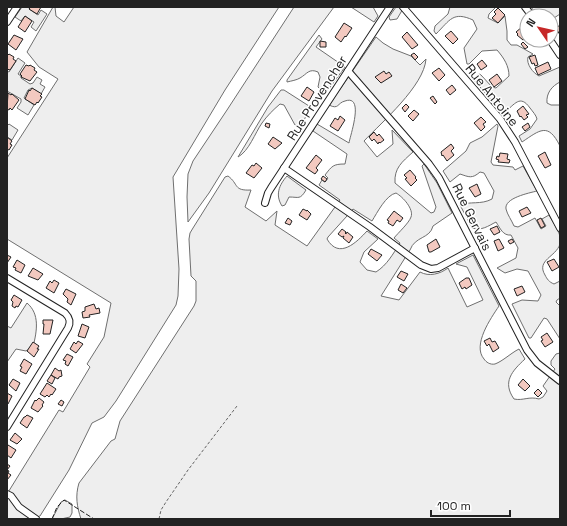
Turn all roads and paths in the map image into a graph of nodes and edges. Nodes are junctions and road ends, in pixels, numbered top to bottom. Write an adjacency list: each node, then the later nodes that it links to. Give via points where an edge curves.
1 (17, 7): 4 (street)
2 (390, 7): 5 (street, Rue Provencher)
3 (403, 7): 8 (street, Rue Antoine, via 500,119 515,142)
4 (7, 22)
5 (348, 70): 6 (street, Rue Provencher); 9 (street, Rue Gervais, via 434,170)
6 (284, 168): 7 (street, Rue Provencher, via 268,193); 9 (street, via 427,268 438,268)
7 (265, 203)
8 (560, 228)
9 (475, 248): 11 (street, Rue Gervais, via 527,350 537,363)
10 (7, 278): 13 (street, via 65,313 70,322)
11 (560, 381)
12 (238, 406): 16 (path, via 175,489 161,510)
13 (7, 427)
14 (7, 494): 15 (street, via 19,507)
15 (36, 519)
16 (159, 519)

